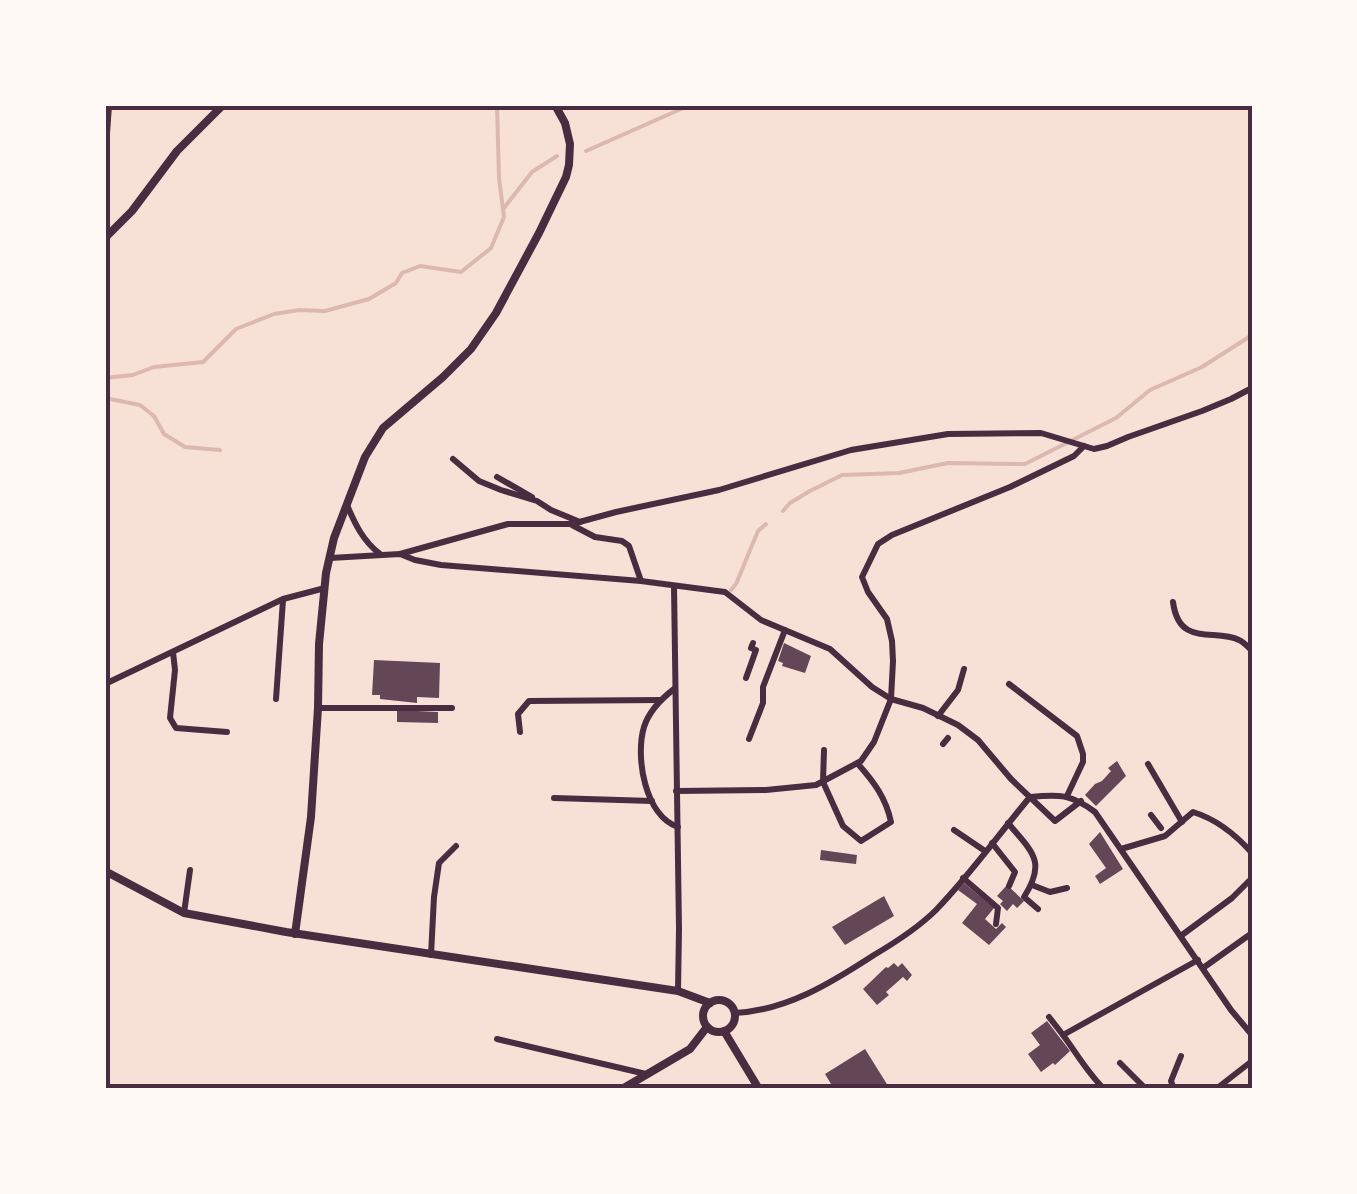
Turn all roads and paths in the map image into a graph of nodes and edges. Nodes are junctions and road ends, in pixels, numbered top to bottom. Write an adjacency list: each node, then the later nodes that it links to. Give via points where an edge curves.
1 (108, 105): 4 (street)
2 (222, 105): 5 (street)
3 (555, 105): 11 (street, via 568,134 569,165 530,249 470,349 383,428)
4 (105, 148)
5 (105, 238)
6 (1252, 388): 7 (street, via 1107,446)
7 (1084, 446): 12 (street, via 1041,433 948,434 852,450); 31 (street, via 1010,487 878,544 862,577 887,620)
8 (452, 459): 10 (street, via 479,481)
9 (497, 477): 10 (street)
10 (537, 501): 12 (street)
11 (347, 505): 13 (street); 15 (street)
12 (576, 523): 14 (street, via 508,524); 16 (street, via 595,537 626,544)
13 (381, 554): 14 (street); 15 (street)
14 (400, 554): 16 (street, via 441,565)
15 (330, 558): 18 (street)
16 (641, 581): 17 (street)
17 (674, 586): 21 (street, via 725,592 760,623); 29 (street)
18 (325, 588): 19 (street); 33 (street)
19 (283, 598): 24 (street); 30 (street)
20 (1174, 602): 23 (street, via 1175,613 1195,634 1234,638)
21 (785, 630): 31 (street, via 830,650); 38 (street)
22 (753, 643): 26 (street)
23 (1252, 650)
24 (172, 652): 27 (street); 36 (street, via 170,718 176,728)
25 (964, 669): 35 (street)
26 (746, 678)
27 (105, 684)
28 (1009, 684): 44 (street, via 1077,736 1082,762)
29 (674, 688): 32 (street); 43 (street)
30 (276, 699)
31 (892, 699): 35 (street); 40 (street)
32 (661, 700): 37 (street, via 529,700 518,714); 47 (street, via 641,748)
33 (318, 708): 34 (street); 71 (street)
34 (452, 708)
35 (938, 716): 45 (street, via 978,740)
36 (227, 732)
37 (520, 732)
38 (749, 739)
39 (824, 750): 42 (street)
40 (858, 764): 42 (street); 42 (street, via 876,783 891,822 861,841 843,826)
41 (1148, 764): 51 (street)
42 (823, 782): 43 (street)
43 (676, 791): 52 (street)
44 (1067, 796): 45 (street); 48 (street)
45 (1030, 797): 48 (street, via 1055,821); 50 (street)
46 (554, 798): 47 (street)
47 (652, 801): 52 (street)
48 (1080, 801): 57 (street, via 1096,812)
49 (1151, 815): 54 (street)
50 (1008, 822): 55 (street); 64 (street, via 1036,864)
51 (1182, 822): 54 (street); 59 (street, via 1193,812 1204,816)
52 (678, 828): 76 (street)
53 (954, 830): 58 (street)
54 (1163, 832): 57 (street)
55 (992, 844): 58 (street); 65 (street, via 1015,872)
56 (456, 846): 73 (street, via 439,863)
57 (1121, 849): 72 (street)
58 (985, 850): 62 (street)
59 (1252, 854)
60 (190, 870): 68 (street)
61 (105, 871): 68 (street)
62 (963, 878): 69 (street, via 998,908); 78 (street, via 910,933 834,981 775,1007)
63 (1250, 880): 72 (street)
64 (1032, 885): 66 (street, via 1050,892); 67 (street, via 1024,897)
65 (1009, 886)
66 (1068, 888)
67 (1038, 910)
68 (184, 913): 71 (street)
69 (996, 924)
70 (1252, 933): 75 (street)
71 (295, 934): 73 (street)
72 (1182, 936): 74 (street)
73 (431, 955): 76 (street)
74 (1198, 960): 75 (street); 82 (street)
75 (1204, 968): 83 (street)
76 (678, 990): 77 (street)
77 (710, 1003): 78 (street, via 720,1000); 80 (street, via 703,1017)
78 (734, 1014): 81 (street)
79 (1049, 1017): 82 (street)
80 (708, 1027): 81 (street); 88 (street, via 690,1049)
81 (724, 1031): 90 (street)
82 (1063, 1035): 91 (street)
83 (1252, 1035)
84 (497, 1039): 88 (street)
85 (1182, 1056): 93 (street)
86 (1120, 1064): 92 (street)
87 (1251, 1064): 94 (street)
88 (648, 1074): 89 (street)
89 (622, 1089)
90 (759, 1089)
91 (1104, 1089)
92 (1146, 1089)
93 (1174, 1089)
94 (1216, 1089)

